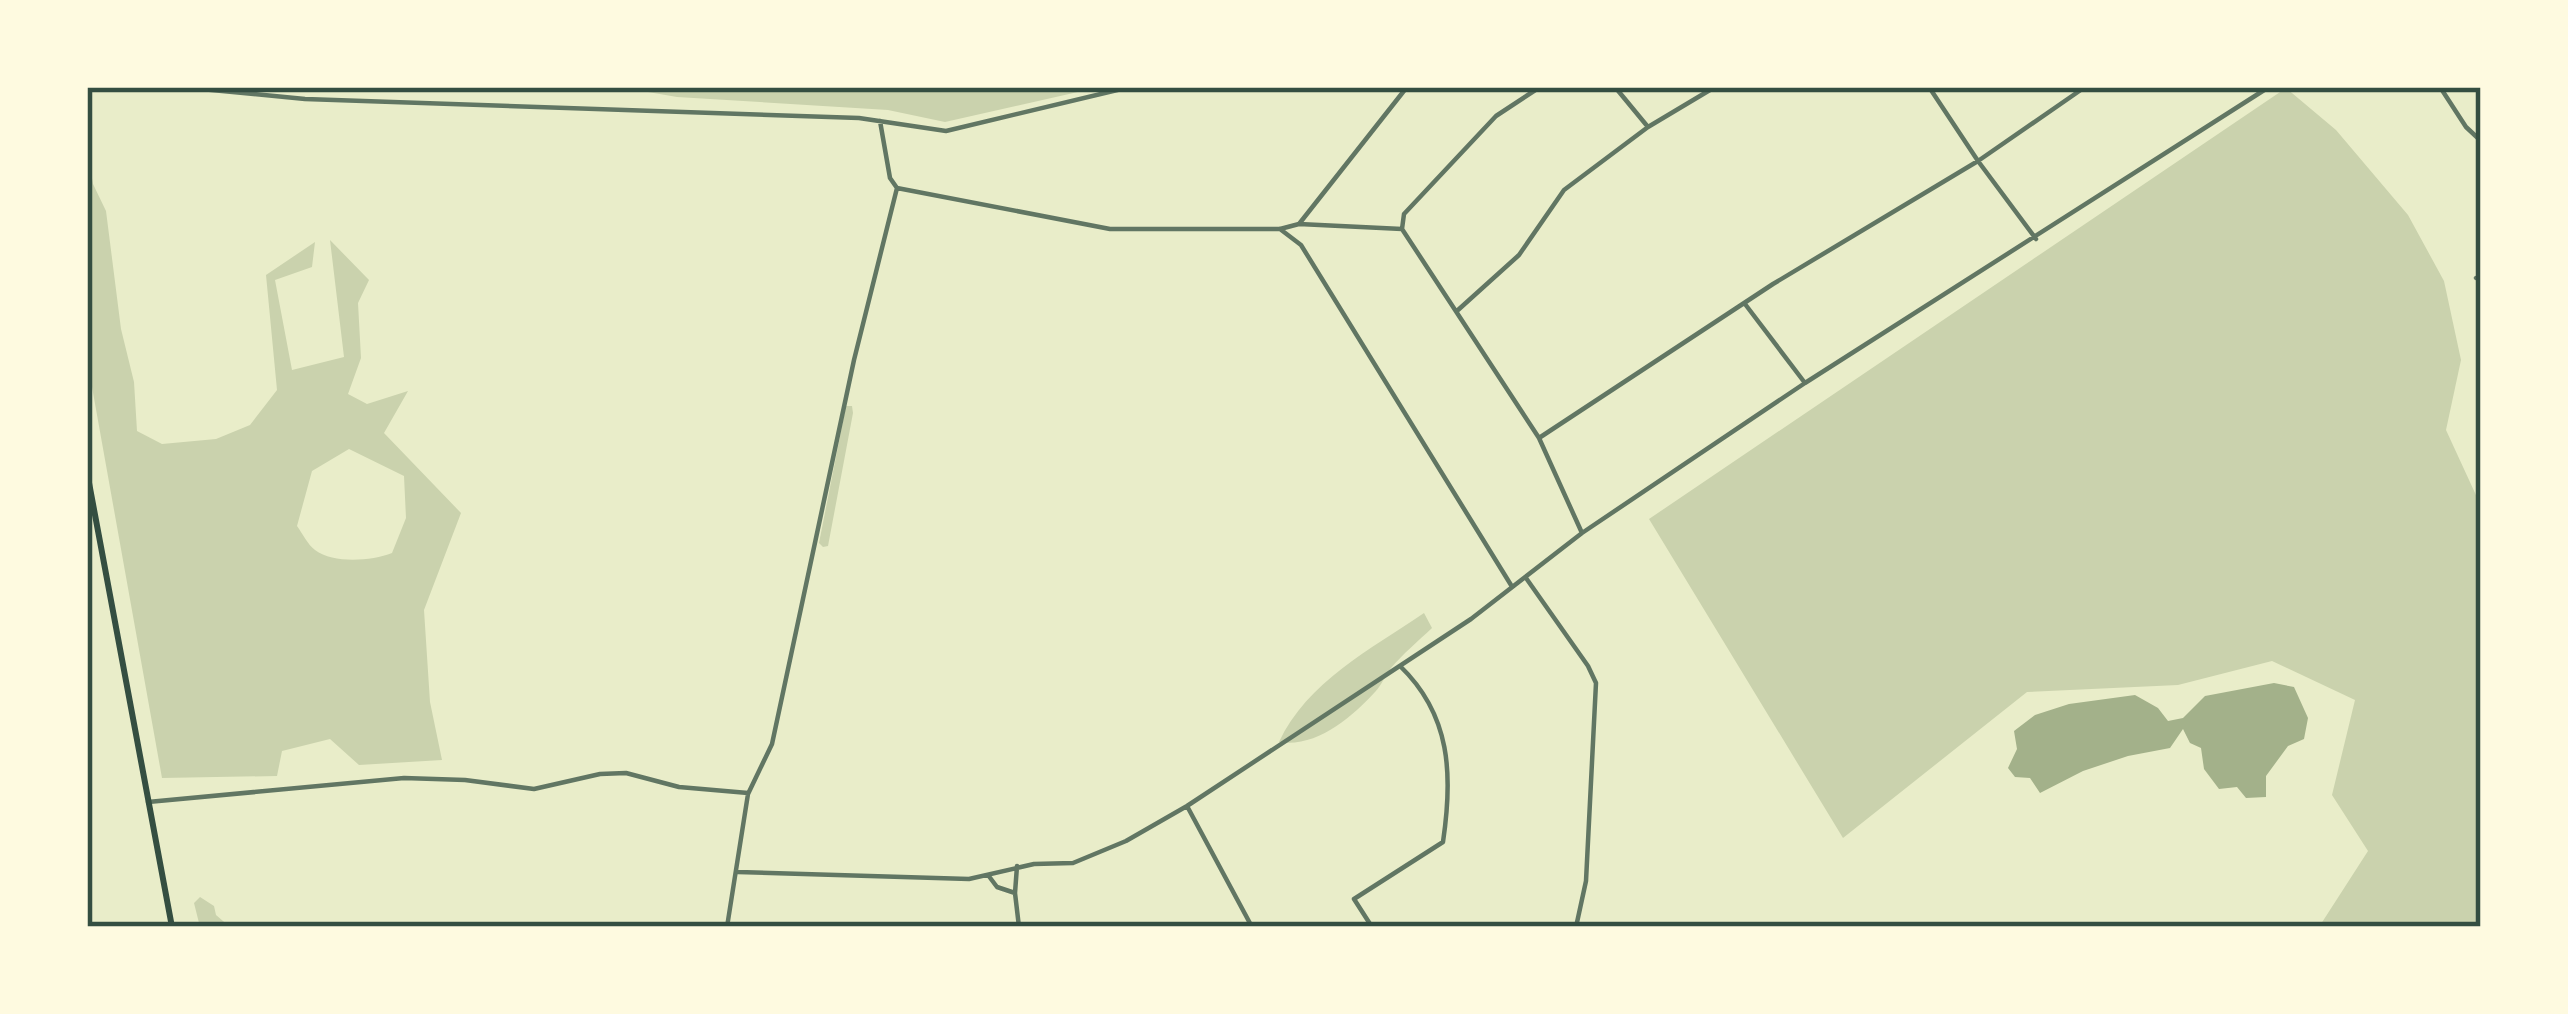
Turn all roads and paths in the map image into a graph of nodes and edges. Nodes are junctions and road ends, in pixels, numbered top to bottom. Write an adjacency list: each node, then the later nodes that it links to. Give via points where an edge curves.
1 (180, 87): 11 (street)
2 (1130, 87): 11 (street, via 946,130)
3 (1407, 87): 16 (street)
4 (1540, 87): 18 (street, via 1496,116 1404,214)
5 (1615, 87): 12 (street)
6 (1715, 87): 12 (street)
7 (1929, 87): 14 (street)
8 (2085, 87): 14 (street)
9 (2269, 87): 19 (street)
10 (2440, 87): 13 (street)
11 (880, 122): 15 (street)
12 (1648, 127): 21 (street, via 1564,190 1519,255)
13 (2481, 141)
14 (1978, 161): 19 (street); 20 (street)
15 (897, 188): 17 (street, via 1110,229); 29 (street, via 772,744)
16 (1299, 224): 17 (street); 18 (street)
17 (1280, 229): 27 (street, via 1301,245)
18 (1402, 229): 21 (street)
19 (2036, 238): 22 (street)
20 (1745, 304): 22 (street); 23 (street)
21 (1459, 310): 23 (street)
22 (1805, 383): 25 (street)
23 (1539, 438): 25 (street)
24 (87, 472): 30 (main road)
25 (1582, 533): 26 (street)
26 (1525, 576): 27 (street); 41 (street, via 1596,683 1586,881)
27 (1511, 586): 28 (street)
28 (1399, 665): 31 (street); 40 (street, via 1423,688 1448,754 1448,806 1443,842 1354,898)
29 (748, 794): 30 (street, via 626,773 534,790 404,778); 33 (street)
30 (148, 802): 36 (main road)
31 (1187, 806): 32 (street, via 1091,857); 39 (street)
32 (1017, 866): 34 (street); 35 (street)
33 (738, 872): 34 (street); 37 (street)
34 (988, 875): 35 (street)
35 (1015, 893): 38 (street)
36 (172, 927)
37 (728, 927)
38 (1019, 927)
39 (1252, 927)
40 (1372, 927)
41 (1576, 927)

